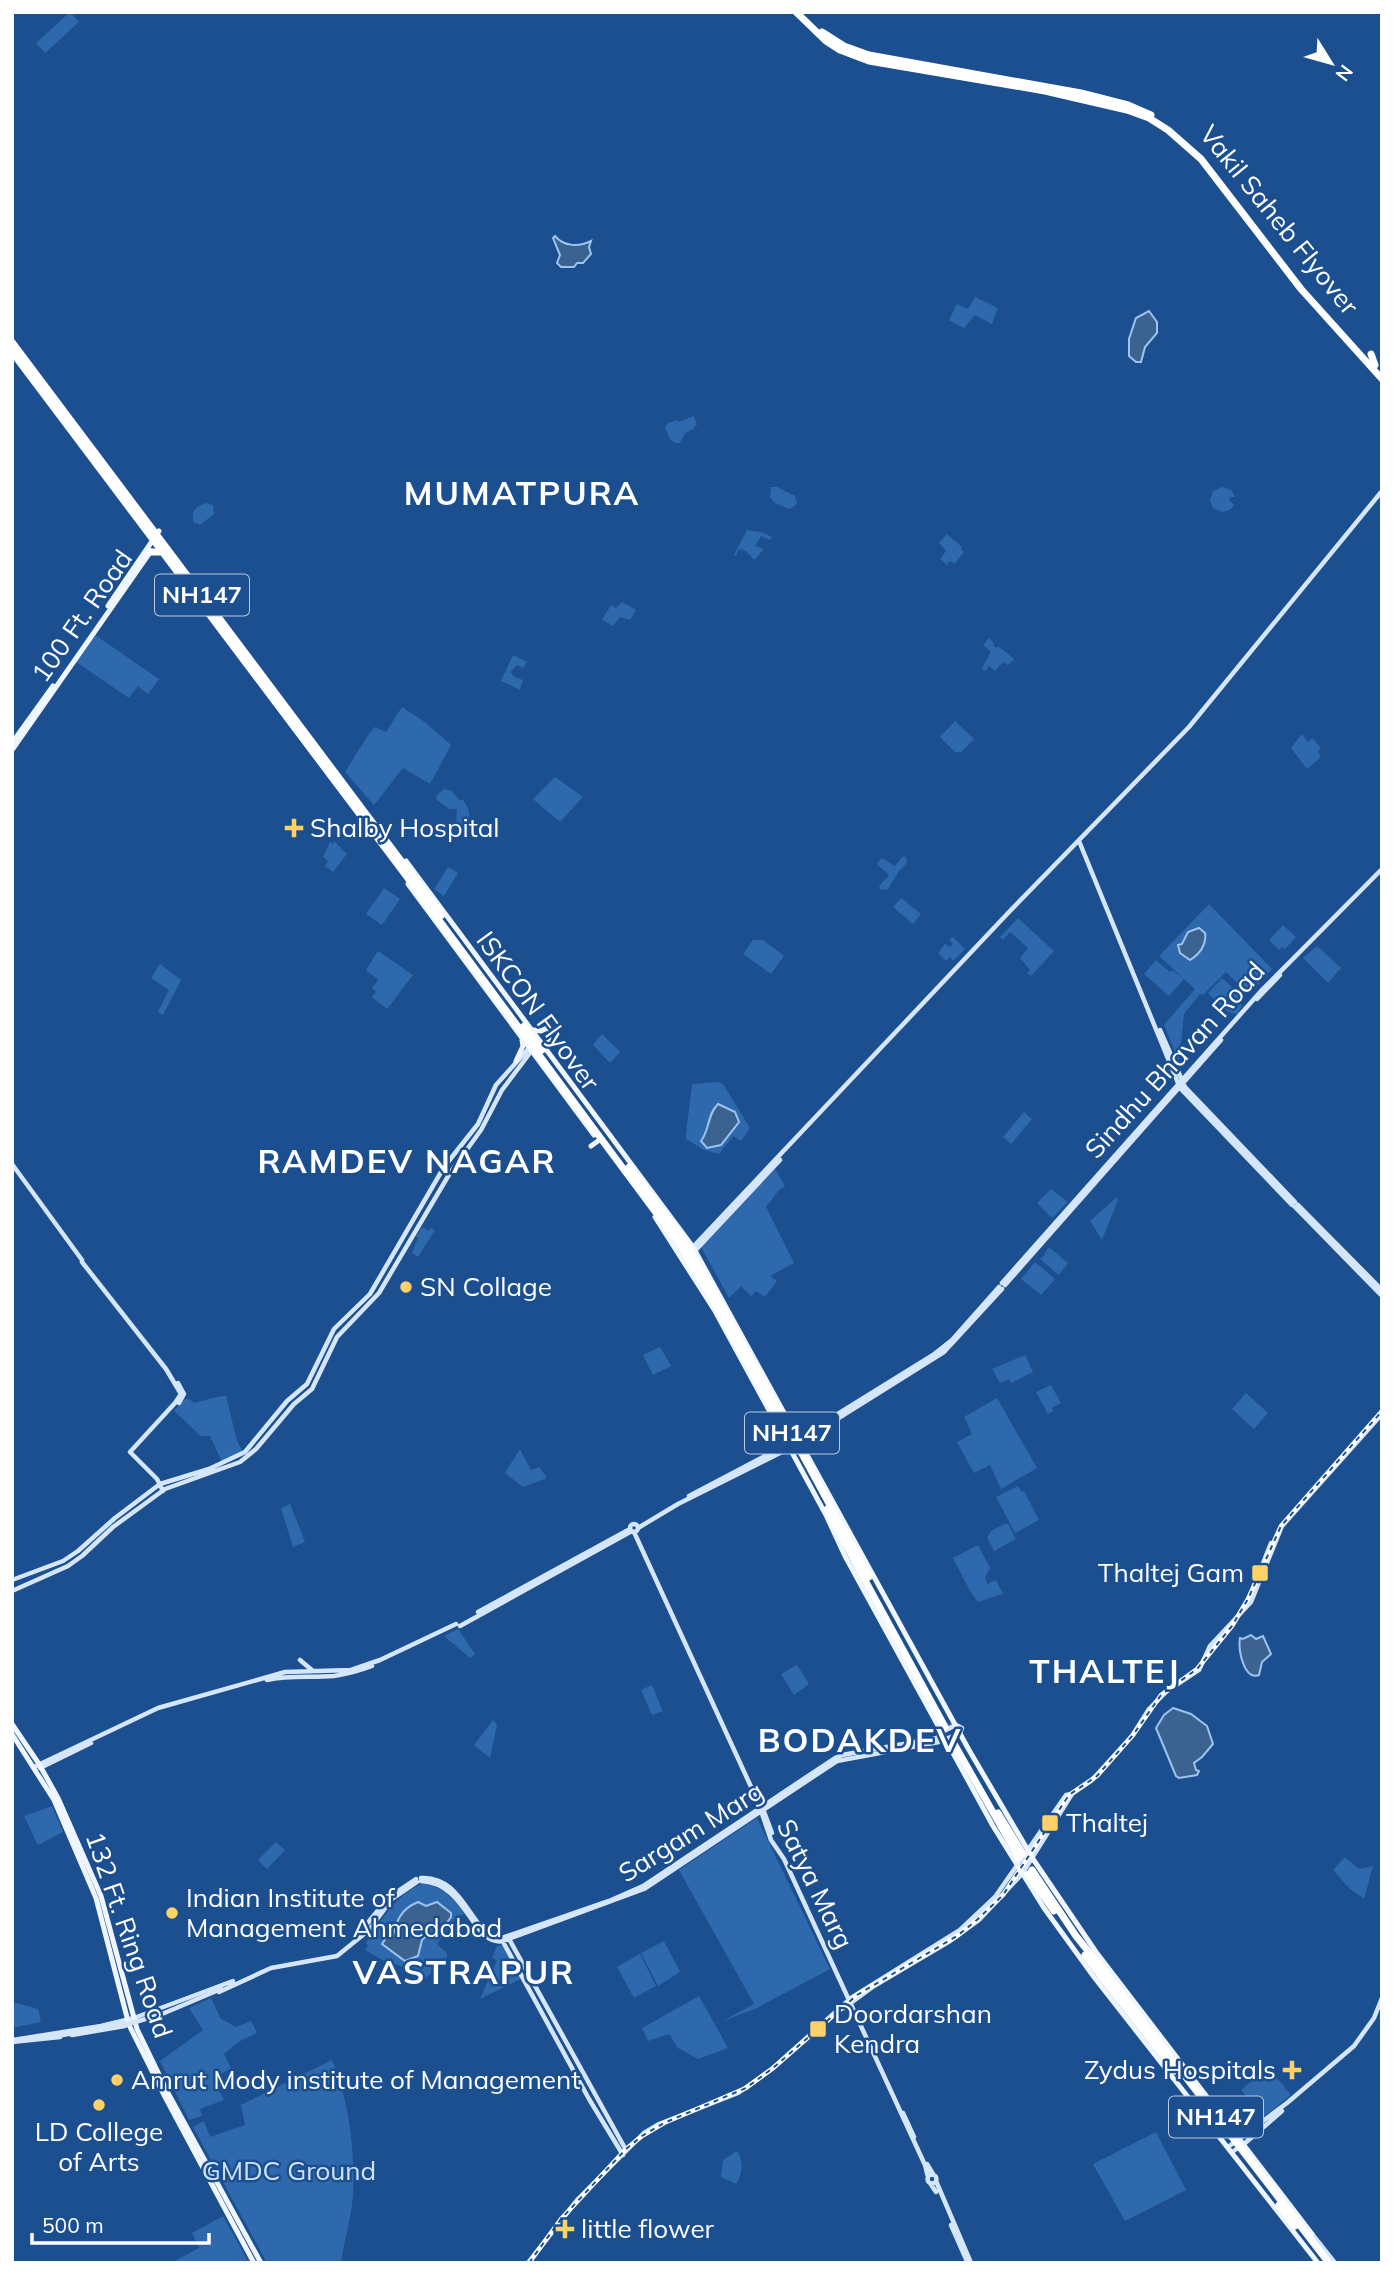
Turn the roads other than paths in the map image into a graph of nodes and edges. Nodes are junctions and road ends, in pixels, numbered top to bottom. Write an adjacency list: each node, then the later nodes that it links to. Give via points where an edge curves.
1 (796, 12): 5 (highway, via 826,41 854,56)
2 (802, 12): 3 (highway, via 844,46)
3 (916, 64): 4 (highway); 5 (highway)
4 (940, 64)
5 (950, 72): 8 (highway, Vakil Saheb Flyover, via 1127,110 1168,130 1201,159 1301,289)
6 (12, 342): 7 (highway, NH147)
7 (19, 352): 12 (highway, NH147); 12 (highway, NH147)
8 (1364, 355): 10 (highway, Vakil Saheb Flyover); 10 (highway)
9 (1368, 373): 10 (highway)
10 (1381, 377)
11 (1382, 493): 17 (main road, via 1219,693)
12 (156, 537): 13 (highway); 13 (main road, 100 Ft. Road); 14 (highway, NH147); 18 (highway, NH147)
13 (149, 550): 14 (highway); 15 (main road, 100 Ft. Road); 16 (main road, 100 Ft. Road)
14 (162, 552): 20 (highway, NH147)
15 (12, 743)
16 (12, 750)
17 (1081, 841): 32 (main road); 34 (main road); 43 (main road)
18 (392, 849): 20 (highway, ISKCON Flyover / NH147); 26 (main road)
19 (1382, 871): 33 (main road, Sindhu Bhavan Road, via 1262,990); 34 (main road, Sindhu Bhavan Road)
20 (412, 883): 21 (main road); 22 (main road); 38 (highway, ISKCON Flyover / NH147, bridge)
21 (403, 892)
22 (419, 900): 23 (main road); 24 (main road)
23 (411, 903)
24 (498, 1006): 25 (main road); 27 (main road)
25 (491, 1013)
26 (533, 1029): 27 (main road); 28 (main road); 30 (main road, via 549,1030)
27 (522, 1038): 29 (main road); 31 (main road)
28 (540, 1039): 29 (main road); 30 (main road)
29 (530, 1050): 31 (main road); 35 (main road); 52 (main road, via 450,1172 379,1293 337,1337 312,1389 249,1456 221,1470)
30 (548, 1050): 40 (main road)
31 (516, 1061): 52 (main road, via 501,1078 478,1124 444,1167 374,1288 334,1329 307,1384 245,1452)
32 (1177, 1070): 33 (main road); 34 (main road)
33 (1189, 1072): 34 (main road, Sindhu Bhavan Road)
34 (1181, 1084): 41 (main road); 48 (main road, Sindhu Bhavan Road, via 947,1345)
35 (598, 1141): 36 (main road); 39 (main road)
36 (591, 1146)
37 (12, 1166): 44 (main road)
38 (627, 1169): 39 (highway, ISKCON Flyover / NH147); 40 (highway, ISKCON Flyover / NH147)
39 (638, 1189): 40 (highway, NH147)
40 (651, 1197): 42 (highway, NH147); 43 (highway, NH147)
41 (1295, 1205): 45 (main road); 46 (main road)
42 (668, 1233): 49 (main road); 58 (highway, NH147, bridge, via 705,1286)
43 (693, 1250): 48 (main road); 58 (highway, NH147, bridge)
44 (82, 1261): 52 (main road, via 184,1392 134,1452); 52 (main road, via 181,1394 130,1452)
45 (1382, 1290)
46 (1382, 1296)
47 (1382, 1412): 69 (main road, via 1282,1525 1256,1591 1210,1646 1199,1670 1166,1692 1102,1770)
48 (803, 1440): 49 (main road, Sindhu Bhavan Road); 50 (main road)
49 (787, 1444): 51 (main road); 55 (main road); 55 (main road)
50 (809, 1456): 51 (main road); 57 (main road)
51 (797, 1463): 53 (main road)
52 (163, 1487): 59 (main road, via 115,1518 78,1551); 60 (main road, via 68,1566)
53 (826, 1515): 54 (main road); 56 (main road)
54 (817, 1517)
55 (634, 1529): 61 (main road); 70 (main road, Satya Marg)
56 (844, 1550): 58 (main road, via 859,1576); 65 (main road)
57 (861, 1551): 58 (main road, via 872,1576); 65 (main road)
58 (866, 1578): 65 (highway, NH147)
59 (12, 1580)
60 (12, 1591)
61 (458, 1625): 63 (main road, via 367,1665); 68 (main road, via 351,1673 282,1676 159,1711)
62 (300, 1660): 63 (main road)
63 (314, 1672): 68 (main road, via 285,1672 158,1708)
64 (12, 1724): 68 (main road, 132 Ft. Ring Road)
65 (948, 1727): 67 (main road); 67 (main road); 70 (main road, Sargam Marg, via 937,1738 842,1755)
66 (12, 1734): 68 (main road, 132 Ft. Ring Road)
67 (954, 1738): 70 (main road, Sargam Marg, via 843,1758); 71 (highway)
68 (38, 1767): 83 (main road, 132 Ft. Ring Road, via 96,1898)
69 (1072, 1794): 71 (main road); 72 (main road)
70 (761, 1810): 74 (main road, Sargam Marg, via 643,1886); 80 (main road, Satya Marg)
71 (1022, 1858): 72 (main road); 73 (main road); 80 (main road, via 995,1897 960,1930)
72 (1033, 1859): 73 (main road); 77 (main road)
73 (1028, 1872): 75 (highway, NH147); 76 (main road, via 1060,1931); 80 (main road, via 973,1926)
74 (505, 1939): 78 (main road, via 493,1942 453,1895 419,1880 389,1897 366,1928 335,1954 273,1965); 89 (main road)
75 (1092, 1960): 76 (highway, NH147); 77 (highway)
76 (1099, 1974): 88 (main road); 97 (highway, NH147, bridge); 98 (highway, NH147, bridge)
77 (1116, 1979): 87 (main road)
78 (230, 1984): 83 (main road); 85 (main road, bridge, via 132,2023)
79 (1382, 1998): 87 (main road, via 1354,2046)
80 (850, 2001): 82 (main road); 84 (main road, Satya Marg); 89 (main road, via 738,2093 659,2124); 90 (main road, Satya Marg)
81 (1382, 2005): 87 (main road, via 1355,2048)
82 (842, 2011): 84 (main road, via 850,2011); 89 (main road, via 742,2094 660,2126)
83 (131, 2022): 85 (main road, via 105,2031); 92 (main road, 132 Ft. Ring Road, via 164,2095); 93 (main road, 132 Ft. Ring Road)
84 (859, 2022): 90 (main road, Satya Marg)
85 (31, 2038): 86 (main road)
86 (12, 2041)
87 (1242, 2142): 88 (main road); 91 (main road)
88 (1230, 2150): 96 (main road)
89 (624, 2153): 94 (main road)
90 (930, 2175): 95 (main road, via 936,2178 933,2182)
91 (1312, 2234): 99 (main road, bridge)
92 (254, 2263)
93 (261, 2263)
94 (530, 2263)
95 (970, 2263)
96 (1318, 2263)
97 (1323, 2263)
98 (1329, 2263)
99 (1335, 2263)

